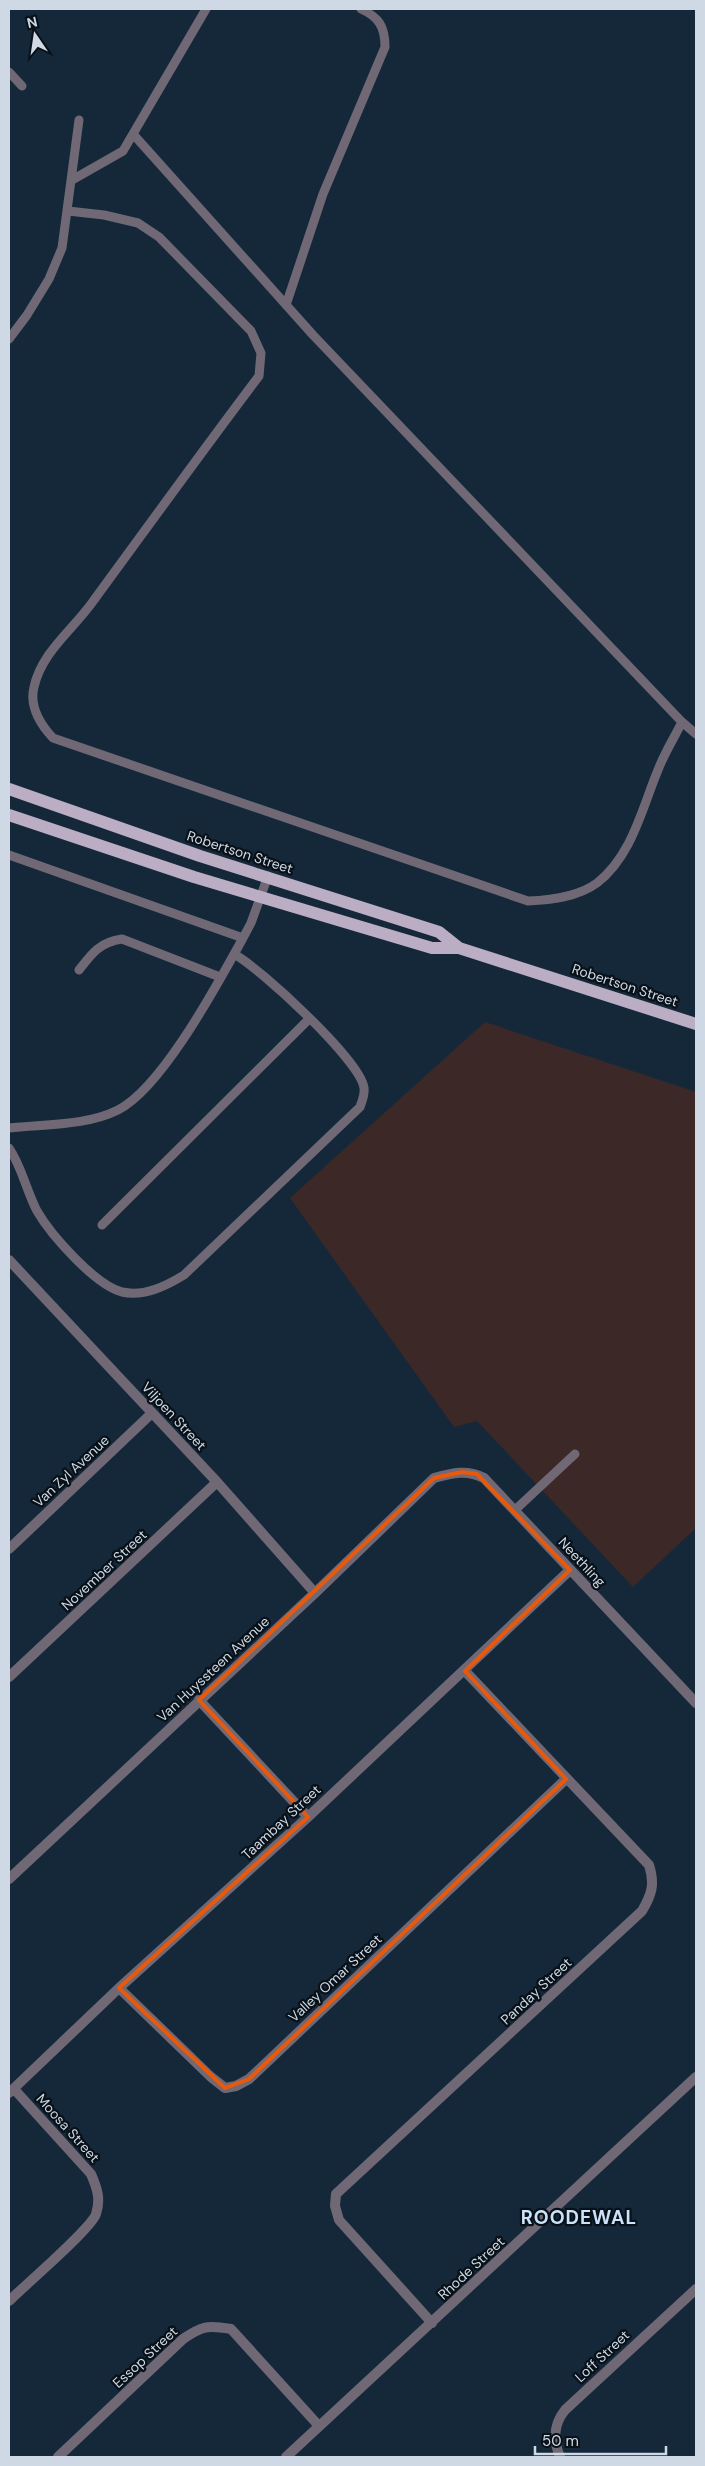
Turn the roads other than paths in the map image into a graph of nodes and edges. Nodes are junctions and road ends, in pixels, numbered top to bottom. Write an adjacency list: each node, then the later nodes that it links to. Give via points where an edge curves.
1 (206, 9): 6 (lane)
2 (360, 9): 9 (lane, via 374,15 382,26 385,47 323,194)
3 (9, 72): 4 (lane)
4 (22, 86)
5 (78, 120): 7 (lane)
6 (133, 134): 7 (lane, via 123,151); 9 (lane)
7 (72, 180): 8 (lane)
8 (68, 211): 10 (lane, via 62,248 49,279); 11 (lane, via 138,223 158,237 251,331 261,353 259,376 93,603 58,640 42,668 34,687 36,716 53,738 528,901 564,897 597,883 624,853 658,768)
9 (286, 306): 11 (lane)
10 (9, 339)
11 (682, 722): 12 (lane)
12 (696, 734)
13 (9, 789): 16 (main road, Robertson Street, via 200,856)
14 (9, 815): 17 (main road, Robertson Street)
15 (9, 855): 18 (lane)
16 (268, 876): 17 (lane); 19 (main road, Robertson Street, via 438,932)
17 (260, 897): 18 (lane); 19 (main road, Robertson Street, via 432,948)
18 (243, 938): 20 (lane)
19 (459, 948): 24 (main road, Robertson Street)
20 (234, 954): 22 (lane); 23 (lane, via 261,972)
21 (79, 970): 22 (lane, via 96,948 108,940 122,939)
22 (220, 977): 25 (lane, via 164,1068 140,1094 118,1110 94,1118)
23 (309, 1019): 26 (lane, via 348,1060 359,1077 364,1087 360,1107 184,1275 164,1287 123,1292 106,1285 89,1270 60,1241 38,1211); 27 (lane)
24 (696, 1024)
25 (9, 1128)
26 (9, 1148)
27 (102, 1225)
28 (9, 1260): 29 (street, Viljoen Street)
29 (152, 1413): 32 (street, Viljoen Street); 34 (street, Van Zyl Avenue)
30 (575, 1454): 33 (lane)
31 (434, 1478): 33 (street, Neethling, via 462,1472 476,1474); 36 (street, Van Huyssteen Avenue)
32 (217, 1482): 36 (street, Viljoen Street); 38 (street, November Street)
33 (515, 1510): 35 (street, Neethling)
34 (9, 1549)
35 (570, 1570): 37 (street, Taambay Street); 40 (street, Neethling)
36 (316, 1593): 39 (street, Van Huyssteen Avenue)
37 (465, 1671): 41 (street, Panday Street); 42 (street, Taambay Street)
38 (9, 1678)
39 (199, 1700): 42 (street); 43 (street, Van Huyssteen Avenue)
40 (696, 1703)
41 (566, 1779): 44 (street, Valley Omar Street, via 249,2079 236,2086 225,2088 211,2077); 49 (street, Panday Street, via 649,1865 654,1879 652,1894 642,1911 336,2194 339,2220)
42 (308, 1817): 44 (street, Taambay Street)
43 (9, 1878)
44 (118, 1988): 46 (street, Taambay Street)
45 (696, 2077): 49 (street, Rhode Street)
46 (11, 2091): 48 (street, Moosa Street, via 91,2174 100,2201 96,2217)
47 (696, 2289): 53 (street, Loff Street, via 564,2410 557,2419 554,2433)
48 (9, 2301)
49 (432, 2322): 50 (street, Rhode Street)
50 (319, 2426): 51 (street, Essop Street, via 231,2329 200,2327 183,2339); 52 (street, Rhode Street)
51 (58, 2457)
52 (286, 2457)
53 (560, 2457)

